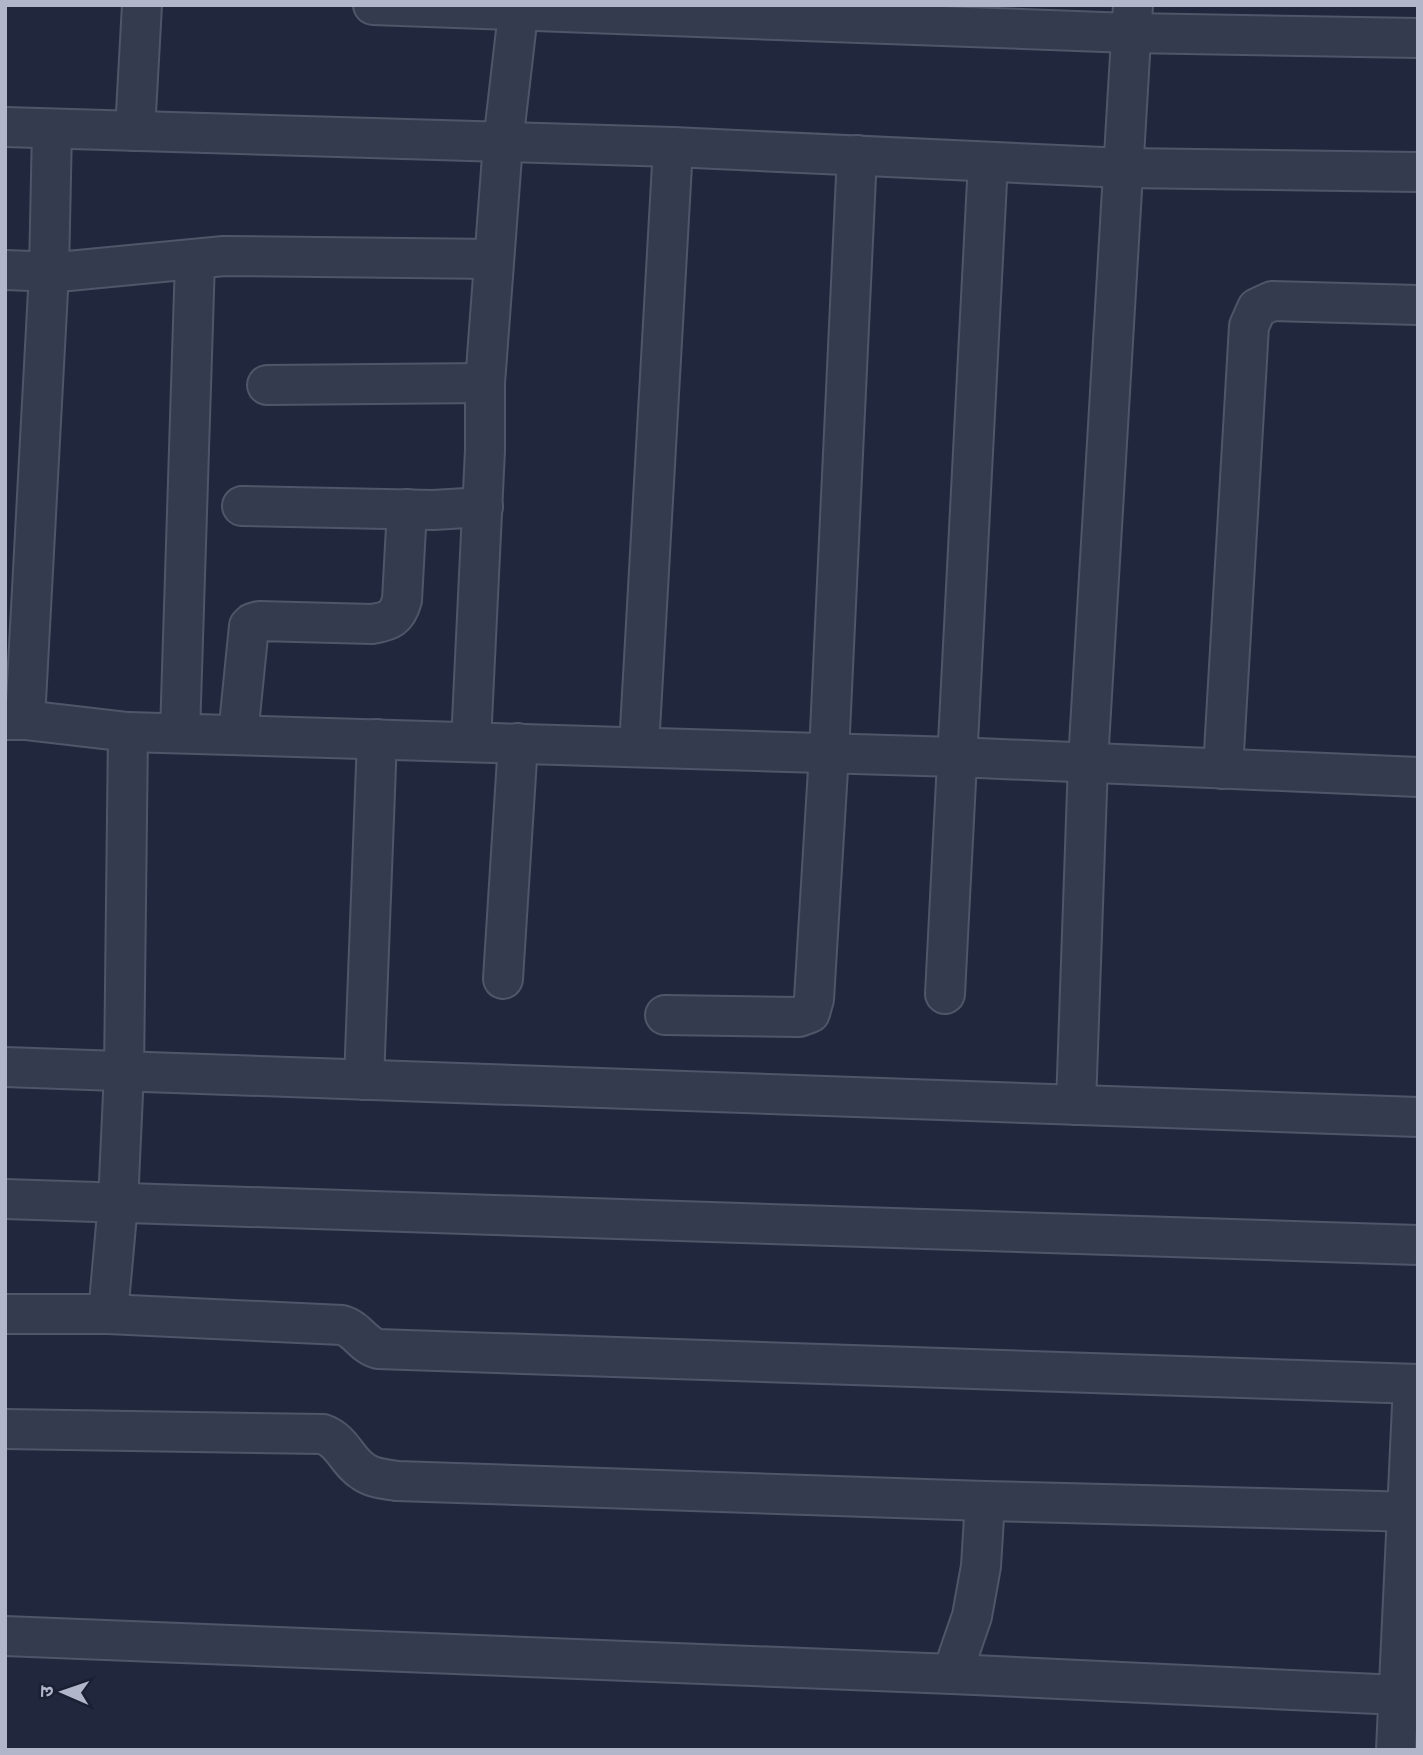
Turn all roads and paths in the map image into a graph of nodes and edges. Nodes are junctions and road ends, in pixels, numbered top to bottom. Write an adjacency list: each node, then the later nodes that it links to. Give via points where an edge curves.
1 (142, 5): 8 (street)
2 (373, 5): 3 (street)
3 (519, 8): 4 (street); 9 (street)
4 (1132, 19): 5 (street); 13 (street)
5 (1418, 38)
6 (5, 127): 7 (street)
7 (52, 129): 8 (street); 18 (street)
8 (135, 131): 9 (street)
9 (503, 143): 10 (street); 15 (street)
10 (673, 147): 11 (street); 32 (street)
11 (857, 155): 12 (street); 33 (street)
12 (988, 162): 13 (street); 34 (street)
13 (1124, 168): 14 (street); 35 (street)
14 (1418, 172)
15 (494, 259): 16 (street, via 224,256); 20 (street)
16 (195, 260): 18 (street); 27 (street)
17 (5, 270): 18 (street)
18 (49, 272): 25 (street)
19 (1418, 305): 36 (street, via 1272,301 1256,308 1249,326)
20 (485, 383): 21 (street); 23 (street)
21 (267, 385)
22 (242, 506): 24 (street)
23 (483, 507): 24 (street); 30 (street)
24 (407, 509): 28 (street, via 398,614 372,624 260,621 248,626)
25 (15, 720): 26 (street)
26 (128, 732): 27 (street); 42 (street)
27 (180, 733): 28 (street)
28 (238, 735): 29 (street)
29 (377, 739): 30 (street); 43 (street)
30 (471, 742): 31 (street)
31 (518, 743): 32 (street); 38 (street)
32 (639, 747): 33 (street)
33 (829, 753): 34 (street); 40 (street, via 810,1013 799,1017)
34 (956, 757): 35 (street); 39 (street)
35 (1088, 762): 36 (street); 44 (street)
36 (1223, 769): 37 (street)
37 (1418, 777)
38 (503, 979)
39 (945, 994)
40 (665, 1014)
41 (5, 1068): 42 (street)
42 (124, 1072): 43 (street); 47 (street)
43 (364, 1080): 44 (street)
44 (1076, 1105): 45 (street)
45 (1418, 1116)
46 (5, 1199): 47 (street)
47 (118, 1203): 48 (street); 50 (street)
48 (1418, 1245)
49 (5, 1314): 50 (street)
50 (108, 1314): 51 (street, via 342,1325 378,1349)
51 (1415, 1384): 54 (street)
52 (5, 1429): 53 (street, via 323,1434 340,1444 364,1472 397,1480)
53 (985, 1501): 54 (street); 57 (street, via 972,1616)
54 (1412, 1511): 56 (street)
55 (5, 1636): 57 (street)
56 (1408, 1647): 58 (street)
57 (952, 1674): 58 (street)
58 (1399, 1695): 59 (street)
59 (1403, 1745)

